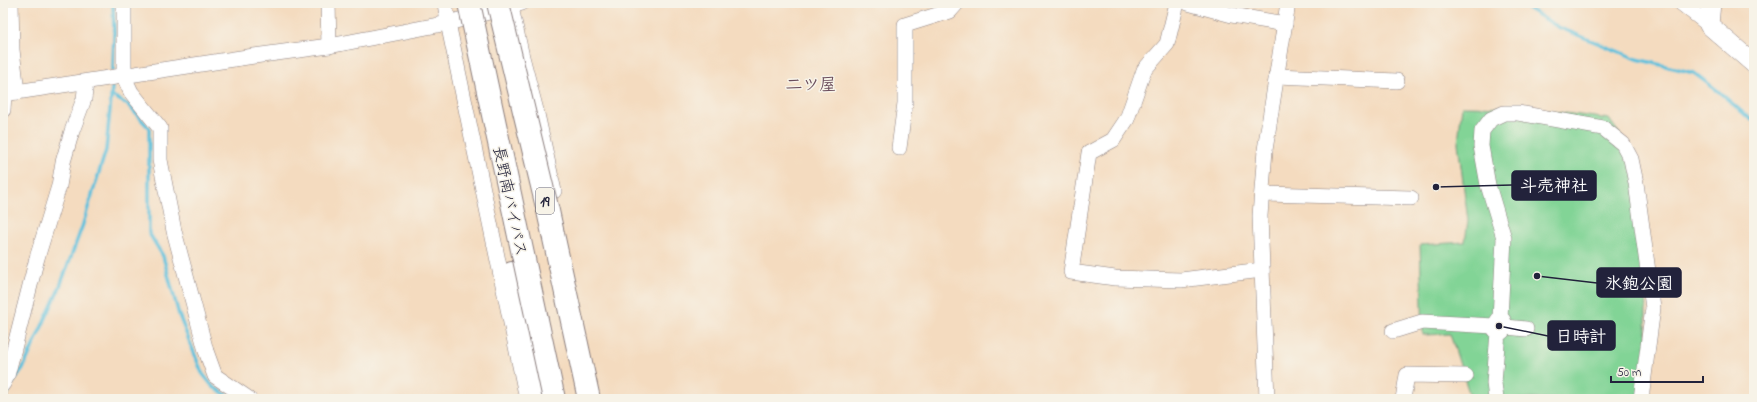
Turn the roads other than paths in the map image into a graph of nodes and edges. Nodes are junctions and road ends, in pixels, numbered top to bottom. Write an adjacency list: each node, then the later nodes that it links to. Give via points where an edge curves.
1 (11, 3): 19 (street)
2 (124, 3): 23 (street)
3 (328, 3): 20 (street)
4 (445, 3): 16 (street)
5 (462, 3): 39 (highway, via 490,166)
6 (469, 3): 40 (highway, 長野南バイパス / 19, bridge)
7 (476, 3): 41 (highway, 長野南バイパス / 19)
8 (957, 3): 28 (street, via 950,11 905,25 905,103)
9 (1177, 3): 31 (street, via 1167,44 1144,70 1127,120 1114,140 1089,153 1072,272 1115,278 1181,280)
10 (1188, 3): 15 (street)
11 (1288, 3): 17 (street)
12 (1681, 3): 18 (street)
13 (1712, 3): 18 (main road)
14 (510, 4): 16 (street); 42 (highway, 19, bridge, via 548,211); 43 (street, via 545,150)
15 (1233, 9): 17 (street)
16 (448, 23): 20 (street); 38 (street)
17 (1285, 24): 22 (street)
18 (1709, 25): 21 (main road)
19 (8, 45): 26 (street)
20 (329, 46): 23 (street)
21 (1754, 64)
22 (1276, 76): 24 (street); 29 (street, via 1265,150)
23 (124, 77): 25 (street); 37 (street, via 131,92 160,128 160,160 174,231 215,376)
24 (1396, 81)
25 (86, 82): 26 (street); 36 (street, via 84,99 63,162 59,186 36,258)
26 (8, 94): 27 (street)
27 (3, 110)
28 (899, 148)
29 (1262, 194): 30 (street); 31 (street)
30 (1411, 198)
31 (1262, 270): 44 (street)
32 (1500, 326): 33 (street); 34 (street, via 1422,322); 46 (street, via 1494,383); 47 (street, via 1504,238 1488,185 1481,146 1482,131 1491,119 1504,113 1518,113 1603,128 1623,144 1631,159 1636,183 1653,308)
33 (1526, 329)
34 (1393, 330)
35 (1466, 376): 45 (street, via 1407,375)
36 (3, 384)
37 (249, 399)
38 (528, 399)
39 (539, 399)
40 (554, 399)
41 (560, 399)
42 (589, 399)
43 (599, 399)
44 (1267, 399)
45 (1403, 399)
46 (1496, 399)
47 (1641, 399)

